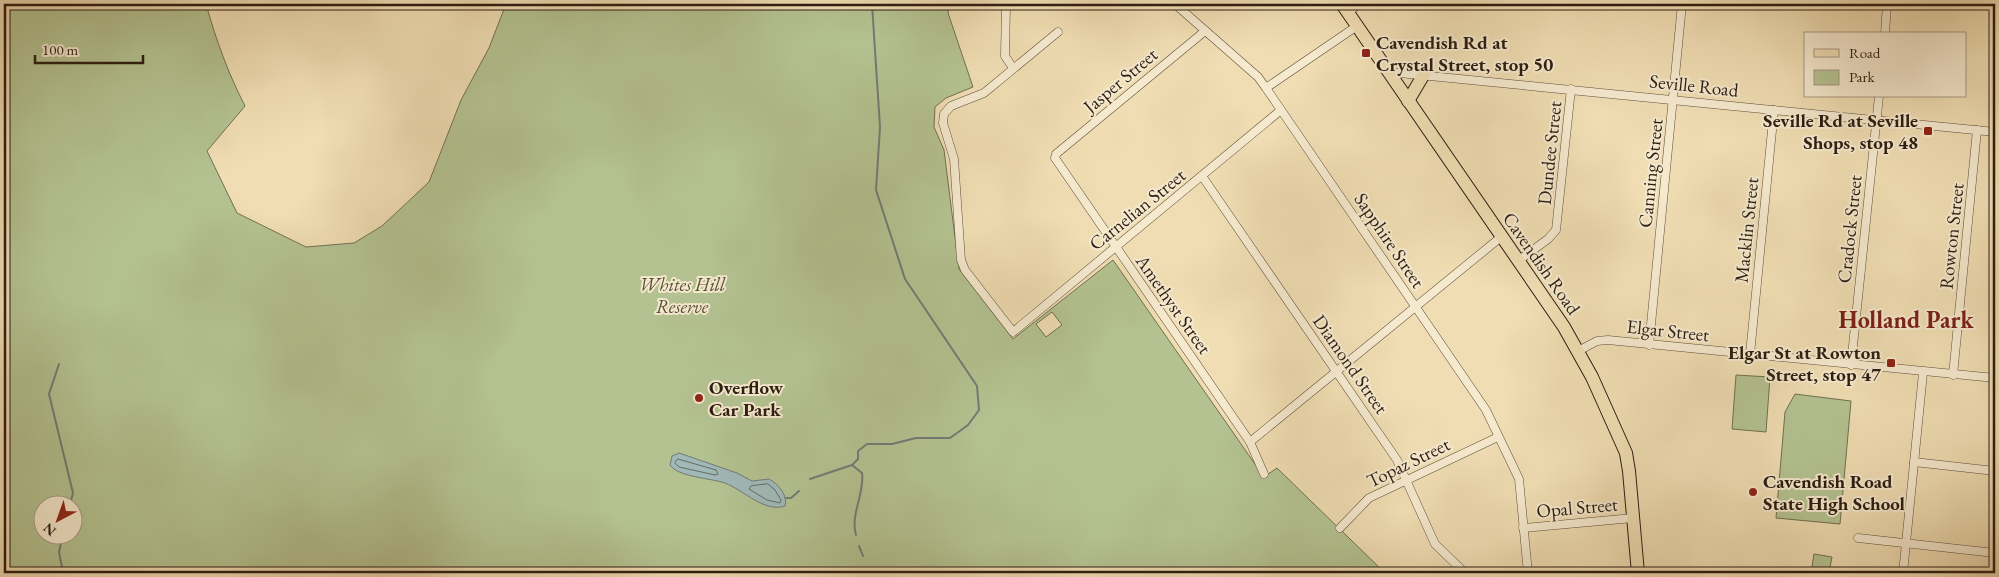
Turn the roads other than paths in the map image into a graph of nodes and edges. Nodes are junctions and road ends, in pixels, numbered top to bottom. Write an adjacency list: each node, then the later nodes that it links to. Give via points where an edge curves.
1 (1006, 4): 13 (street, via 1005,56)
2 (1175, 4): 10 (street, Sapphire Street)
3 (1359, 4): 8 (street)
4 (1682, 4): 19 (street, Canning Street)
5 (1888, 4): 12 (street)
6 (1972, 4): 7 (street)
7 (1995, 6)
8 (1345, 8): 9 (main road, Cavendish Road)
9 (1357, 26): 14 (main road, Cavendish Road); 16 (street)
10 (1204, 31): 16 (street, Sapphire Street, via 1258,77); 26 (street, Jasper Street)
11 (1058, 32): 13 (street)
12 (1885, 32)
13 (1013, 68): 29 (street, Carnelian Street, via 984,93 952,106 944,114 943,123 954,159 961,260 965,270 1013,332)
14 (1388, 72): 15 (street, Seville Road); 20 (main road, Cavendish Road)
15 (1424, 74): 17 (street, Seville Road); 20 (main road)
16 (1266, 88): 21 (street, Sapphire Street)
17 (1571, 89): 19 (street, Seville Road); 30 (street, Dundee Street, via 1556,230)
18 (1879, 98): 23 (street, Cradock Street)
19 (1673, 99): 22 (street, Seville Road); 32 (street, Canning Street)
20 (1408, 101): 28 (main road, Cavendish Road)
21 (1281, 110): 27 (street, Carnelian Street); 31 (street, Sapphire Street)
22 (1774, 110): 23 (street, Seville Road); 34 (street, Macklin Street)
23 (1876, 120): 24 (street, Seville Road); 35 (street, Cradock Street)
24 (1977, 130): 25 (street, Seville Road); 38 (street, Rowton Street)
25 (1995, 132)
26 (1056, 154): 29 (street, Amethyst Street, via 1064,173)
27 (1202, 176): 29 (street, Carnelian Street); 36 (street, Diamond Street)
28 (1501, 237): 30 (main road, Cavendish Road); 31 (street)
29 (1115, 247): 41 (street, Amethyst Street)
30 (1518, 261): 33 (main road, Cavendish Road)
31 (1415, 307): 36 (street); 40 (street, Sapphire Street, via 1486,410)
32 (1649, 345): 33 (street, Elgar Street, via 1604,340); 34 (street, Elgar Street)
33 (1578, 351): 46 (main road, Cavendish Road, via 1626,453)
34 (1750, 354): 35 (street, Elgar Street)
35 (1851, 365): 37 (street, Elgar Street)
36 (1336, 372): 41 (street); 45 (street, Diamond Street, via 1397,460)
37 (1923, 373): 38 (street, Elgar Street); 42 (street)
38 (1953, 375): 39 (street, Elgar Street)
39 (1995, 378)
40 (1498, 437): 45 (street, Topaz Street); 48 (street, Sapphire Street, via 1519,480)
41 (1250, 442): 44 (street, Amethyst Street)
42 (1914, 462): 43 (street); 50 (street)
43 (1995, 470)
44 (1264, 474)
45 (1407, 481): 47 (street, Topaz Street, via 1369,498); 52 (street, Diamond Street, via 1435,544)
46 (1633, 518): 48 (street, Opal Street); 54 (main road, Cavendish Road)
47 (1340, 528)
48 (1523, 528): 53 (street)
49 (1858, 538): 50 (street)
50 (1906, 543): 51 (street); 55 (street)
51 (1995, 553)
52 (1465, 573)
53 (1528, 573)
54 (1638, 573)
55 (1903, 573)

